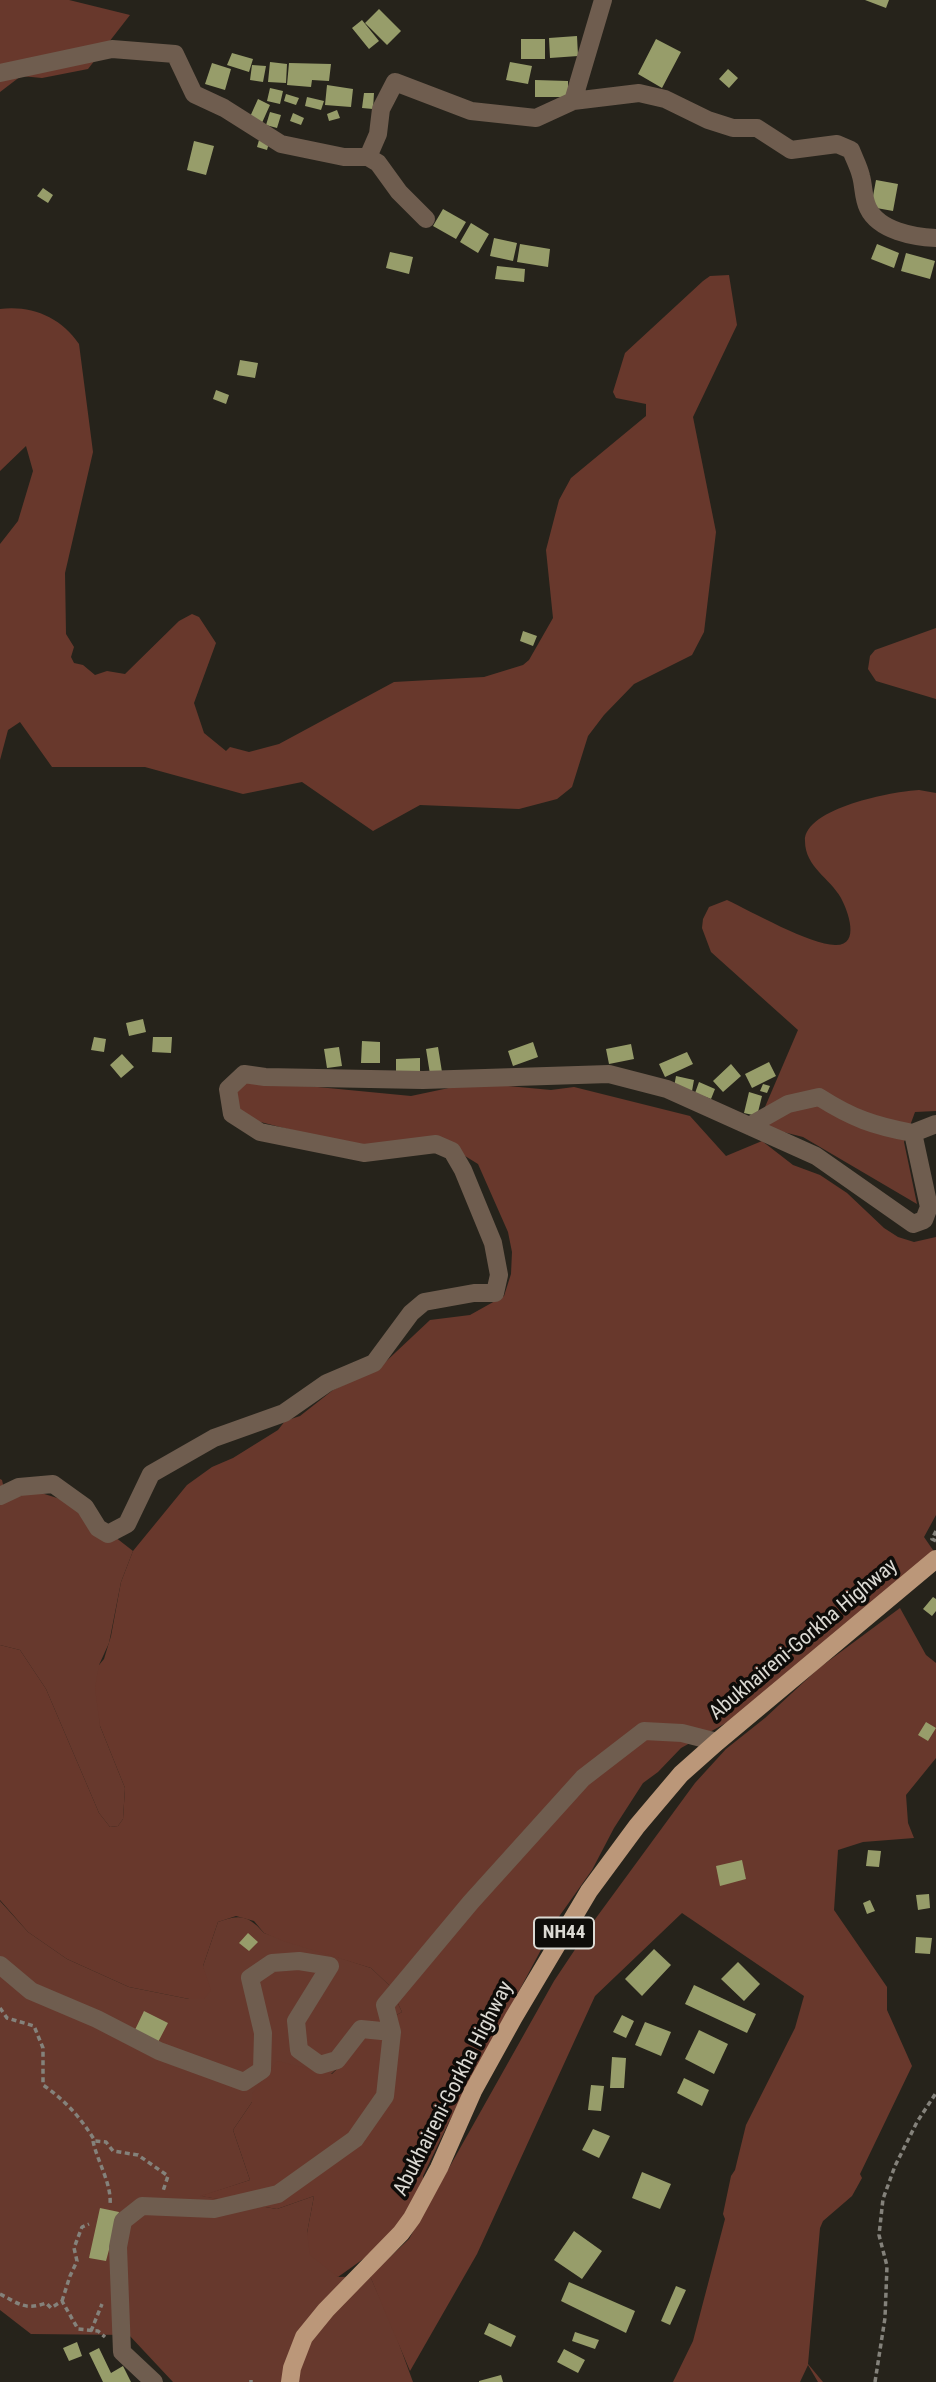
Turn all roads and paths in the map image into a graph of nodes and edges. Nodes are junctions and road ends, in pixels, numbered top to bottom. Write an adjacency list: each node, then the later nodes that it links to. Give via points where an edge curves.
1 (603, 0): 3 (street)
2 (0, 72): 4 (street, via 112,49 175,54 194,94 281,144 344,157)
3 (573, 101): 4 (street, via 536,118 471,111 395,82 381,109 378,134); 6 (street, via 639,93 733,128 757,128 791,150 837,144 851,150 870,211 890,228)
4 (368, 157): 5 (street)
5 (426, 219)
6 (936, 239)
7 (936, 1124): 9 (street)
8 (750, 1126): 9 (street, via 788,1104 819,1097 877,1127); 9 (street, via 816,1156 913,1224 924,1220 929,1207); 10 (street, via 667,1089 609,1074 423,1080 244,1074 228,1089 232,1114 260,1132 364,1153 436,1144 452,1151 493,1243 499,1275 495,1293 424,1302 374,1363 327,1383 284,1413 214,1438 151,1474 127,1524 114,1533 98,1528 85,1507 53,1483 19,1487)
9 (913, 1133)
10 (0, 1496)
11 (936, 1531): 12 (path, via 932,1539)
12 (936, 1541)
13 (936, 1559): 14 (main road, Abukhaireni-Gorkha Highway / NH44)
14 (717, 1742): 17 (street, via 681,1733 644,1731 583,1778 385,2006); 27 (main road, Abukhaireni-Gorkha Highway / NH44, via 654,1805 589,1891 473,2091 412,2218 304,2337)
15 (0, 1965): 17 (street, via 31,1991 159,2051 244,2082 262,2070 263,2033 250,1978 272,1963 330,1966 296,2021 299,2050 320,2065 337,2060 361,2029)
16 (0, 2008): 19 (path, via 7,2018 34,2026 43,2048 43,2085 59,2096)
17 (392, 2032): 21 (street, via 385,2096 355,2138 278,2193 214,2209)
18 (936, 2093): 28 (path, via 911,2133 883,2199 879,2235 887,2266 885,2318)
19 (92, 2136): 20 (path); 21 (path, via 113,2151 138,2155 168,2176)
20 (110, 2205)
21 (159, 2207): 25 (street, via 142,2206 123,2221 118,2248)
22 (89, 2224): 24 (path, via 82,2227 74,2248 78,2261)
23 (0, 2294): 24 (path, via 23,2306 46,2303 51,2308)
24 (62, 2301): 25 (path, via 78,2329 101,2333)
25 (122, 2352): 26 (street)
26 (155, 2382)
27 (290, 2382)
28 (874, 2382)

